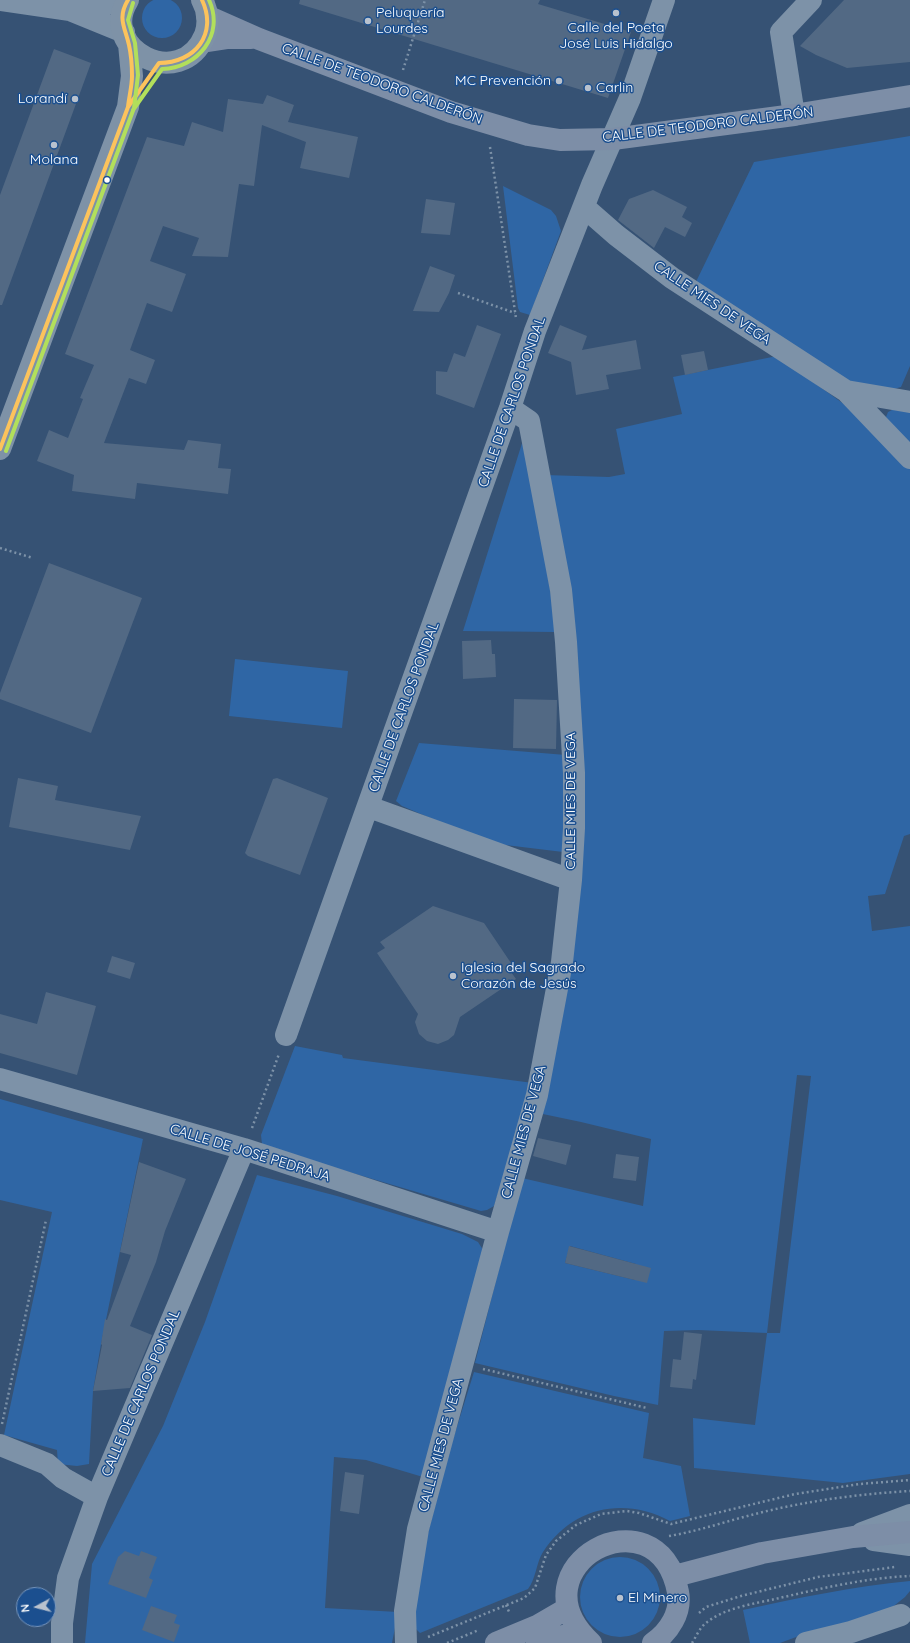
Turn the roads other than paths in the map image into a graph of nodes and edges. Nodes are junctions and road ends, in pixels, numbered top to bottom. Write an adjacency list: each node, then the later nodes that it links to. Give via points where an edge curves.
1 (1, 0): 7 (street)
2 (121, 0): 7 (street)
3 (128, 0): 8 (highway, via 122,20)
4 (664, 0): 15 (street, CALLE DE CARLOS PONDAL)
5 (811, 0): 14 (street, via 781,32)
6 (205, 8): 9 (main road, CALLE DE TEODORO CALDERÓN); 10 (highway, via 207,30)
7 (70, 10): 8 (street)
8 (126, 38): 11 (highway, via 137,53 147,60); 13 (highway, via 132,76)
9 (259, 39): 10 (main road, CALLE DE TEODORO CALDERÓN, via 228,38); 15 (main road, CALLE DE TEODORO CALDERÓN, via 451,112 528,135 560,140)
10 (202, 42): 11 (highway, via 184,59 172,63)
11 (159, 63): 13 (highway)
12 (910, 96): 14 (main road, CALLE DE TEODORO CALDERÓN)
13 (128, 107): 20 (highway)
14 (794, 115): 15 (main road, CALLE DE TEODORO CALDERÓN)
15 (613, 139): 16 (street, CALLE DE CARLOS PONDAL)
16 (584, 207): 17 (street, CALLE MIES DE VEGA, via 639,254 672,278); 19 (street, CALLE DE CARLOS PONDAL, via 535,332)
17 (846, 391): 18 (street, CALLE MIES DE VEGA); 21 (street, CALLE MIES DE VEGA)
18 (910, 402)
19 (510, 408): 22 (street, CALLE DE CARLOS PONDAL); 23 (street, CALLE MIES DE VEGA, via 529,420 561,590 574,773)
20 (0, 449)
21 (910, 458)
22 (369, 807): 23 (street, CALLE DE CARLOS PONDAL); 24 (street, CALLE DE CARLOS PONDAL)
23 (571, 880): 27 (street, CALLE MIES DE VEGA, via 562,962 537,1095)
24 (286, 1035)
25 (0, 1079): 26 (street, CALLE DE JOSÉ PEDRAJA)
26 (244, 1149): 27 (street, CALLE DE JOSÉ PEDRAJA); 29 (street, CALLE DE CARLOS PONDAL)
27 (498, 1232): 40 (street, CALLE MIES DE VEGA, via 418,1529 405,1611)
28 (1, 1436): 29 (street)
29 (96, 1497): 39 (street, CALLE DE CARLOS PONDAL, via 68,1578)
30 (910, 1515): 32 (street)
31 (910, 1532): 32 (main road)
32 (853, 1537): 33 (street); 34 (main road, via 762,1553)
33 (910, 1544)
34 (675, 1576): 35 (main road, via 665,1560 651,1548 634,1542 616,1541 598,1546 583,1557 573,1572 567,1590); 43 (main road, via 679,1597 675,1618 663,1636)
35 (568, 1608): 38 (main road, via 572,1620); 41 (main road, via 537,1626)
36 (901, 1615): 37 (street)
37 (854, 1636): 44 (street)
38 (585, 1637): 42 (main road)
39 (62, 1643)
40 (406, 1643)
41 (496, 1643)
42 (537, 1643)
43 (653, 1643)
44 (806, 1643)

